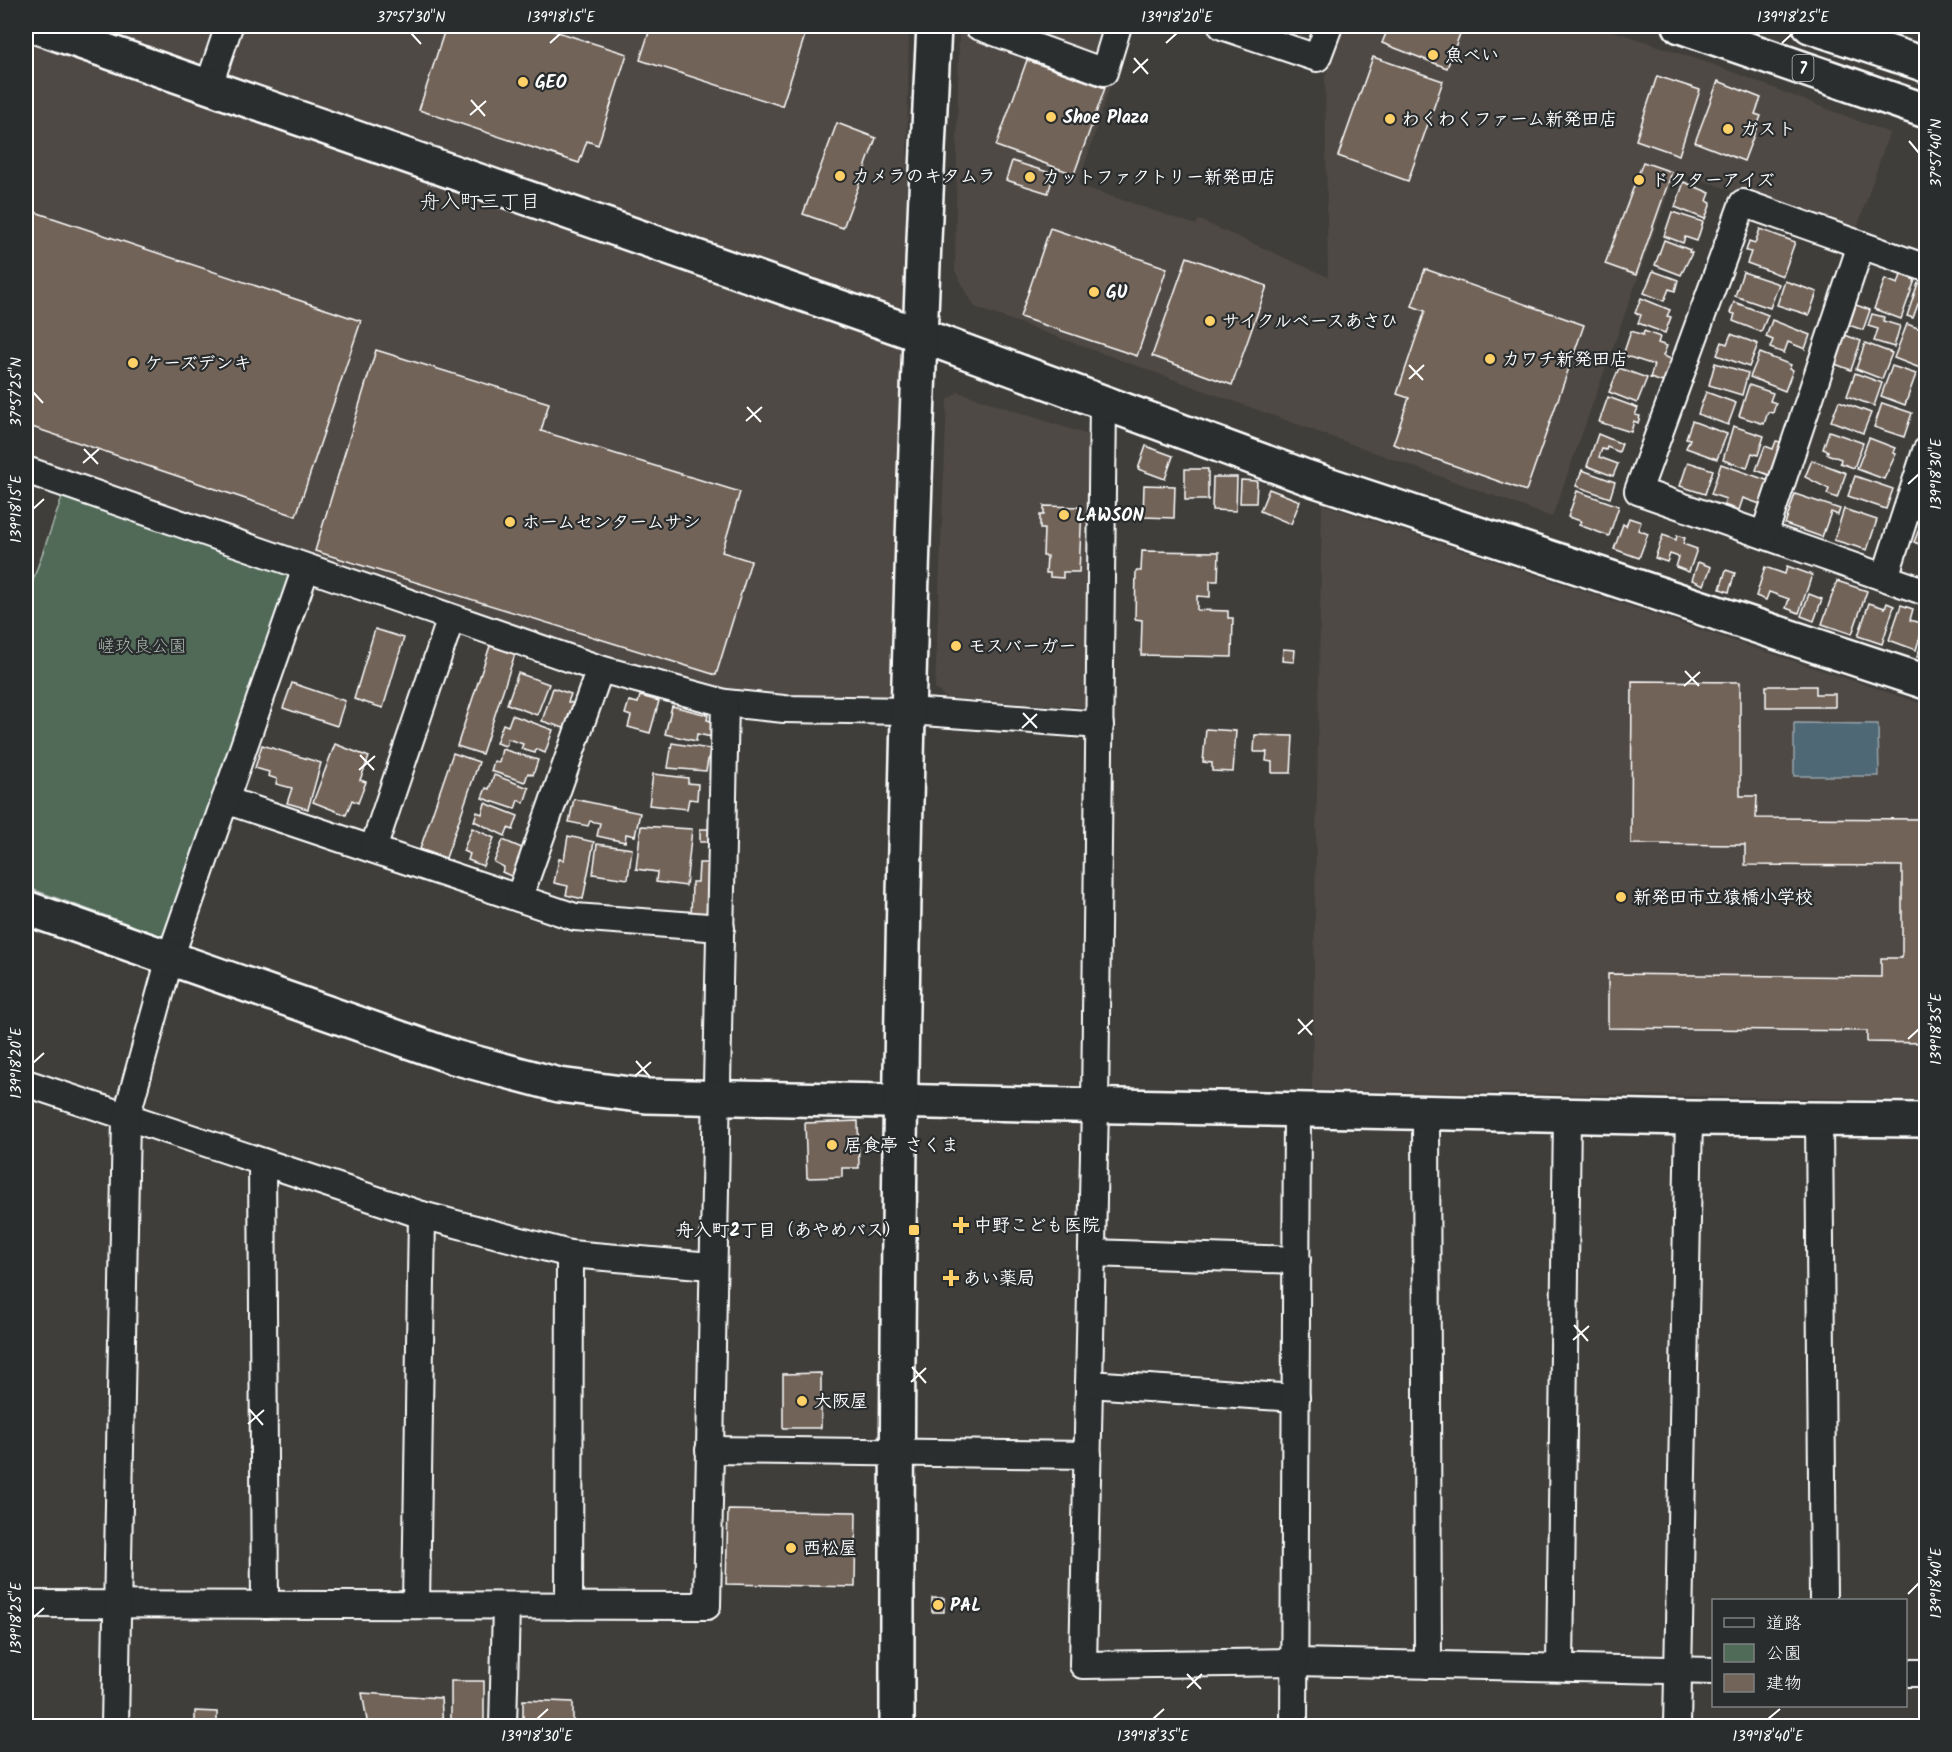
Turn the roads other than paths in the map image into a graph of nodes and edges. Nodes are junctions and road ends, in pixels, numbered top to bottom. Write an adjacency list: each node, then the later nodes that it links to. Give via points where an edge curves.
1 (35, 26): 11 (main road)
2 (229, 26): 11 (street)
3 (934, 26): 15 (main road)
4 (978, 26): 5 (street, via 1104,72)
5 (1118, 26)
6 (1222, 26): 7 (street, via 1317,58)
7 (1329, 26)
8 (1680, 26): 12 (main road, 7)
9 (1810, 26): 10 (main road, 7)
10 (1926, 65)
11 (209, 85): 15 (main road)
12 (1926, 111)
13 (1861, 244): 14 (street); 19 (street); 19 (street, via 1743,203 1638,491)
14 (1926, 268)
15 (920, 334): 16 (main road); 27 (main road)
16 (1103, 402): 25 (main road, via 1306,477); 28 (street)
17 (1926, 451): 21 (street)
18 (26, 470): 20 (street)
19 (1764, 535): 21 (street)
20 (306, 568): 23 (street); 29 (street)
21 (1885, 577): 22 (street)
22 (1926, 592)
23 (451, 618): 24 (street); 30 (street)
24 (600, 669): 26 (street); 31 (street)
25 (1926, 682)
26 (725, 703): 27 (street, via 784,709); 33 (street)
27 (910, 711): 28 (street); 37 (main road)
28 (1100, 724): 38 (street)
29 (225, 800): 30 (street); 34 (street)
30 (373, 849): 31 (street)
31 (519, 898): 33 (street, via 575,916)
32 (26, 908): 34 (main road)
33 (721, 928): 36 (street)
34 (170, 958): 36 (main road, via 454,1057 559,1085 646,1096); 42 (street)
35 (26, 1083): 42 (street)
36 (717, 1098): 37 (main road); 51 (street)
37 (902, 1102): 38 (main road); 55 (main road)
38 (1095, 1106): 39 (main road); 48 (street)
39 (1297, 1110): 40 (main road); 50 (street)
40 (1426, 1112): 41 (main road); 65 (street)
41 (1567, 1114): 43 (main road); 66 (street)
42 (126, 1118): 46 (street); 59 (street)
43 (1689, 1118): 44 (main road); 67 (street)
44 (1819, 1118): 45 (main road); 57 (street)
45 (1926, 1120)
46 (262, 1162): 47 (street); 60 (street)
47 (422, 1215): 49 (street); 61 (street)
48 (1092, 1253): 50 (street); 52 (street)
49 (570, 1254): 51 (street); 63 (street)
50 (1297, 1260): 53 (street)
51 (711, 1266): 54 (street)
52 (1089, 1384): 53 (street); 56 (street)
53 (1296, 1398): 64 (street)
54 (709, 1450): 55 (street); 63 (street, via 707,1606)
55 (897, 1452): 56 (street); 73 (main road)
56 (1088, 1455): 64 (street, via 1083,1665)
57 (1823, 1599)
58 (26, 1604): 59 (street)
59 (116, 1605): 60 (street); 71 (street)
60 (266, 1605): 61 (street)
61 (416, 1605): 62 (street)
62 (506, 1606): 63 (street); 72 (street)
63 (569, 1606)
64 (1295, 1662): 65 (street); 74 (street)
65 (1428, 1665): 66 (street)
66 (1560, 1667): 67 (street)
67 (1679, 1670): 68 (street); 75 (street)
68 (1712, 1671)
69 (1907, 1673): 70 (street)
70 (1926, 1674)
71 (115, 1726)
72 (503, 1726)
73 (897, 1726)
74 (1294, 1726)
75 (1677, 1726)

